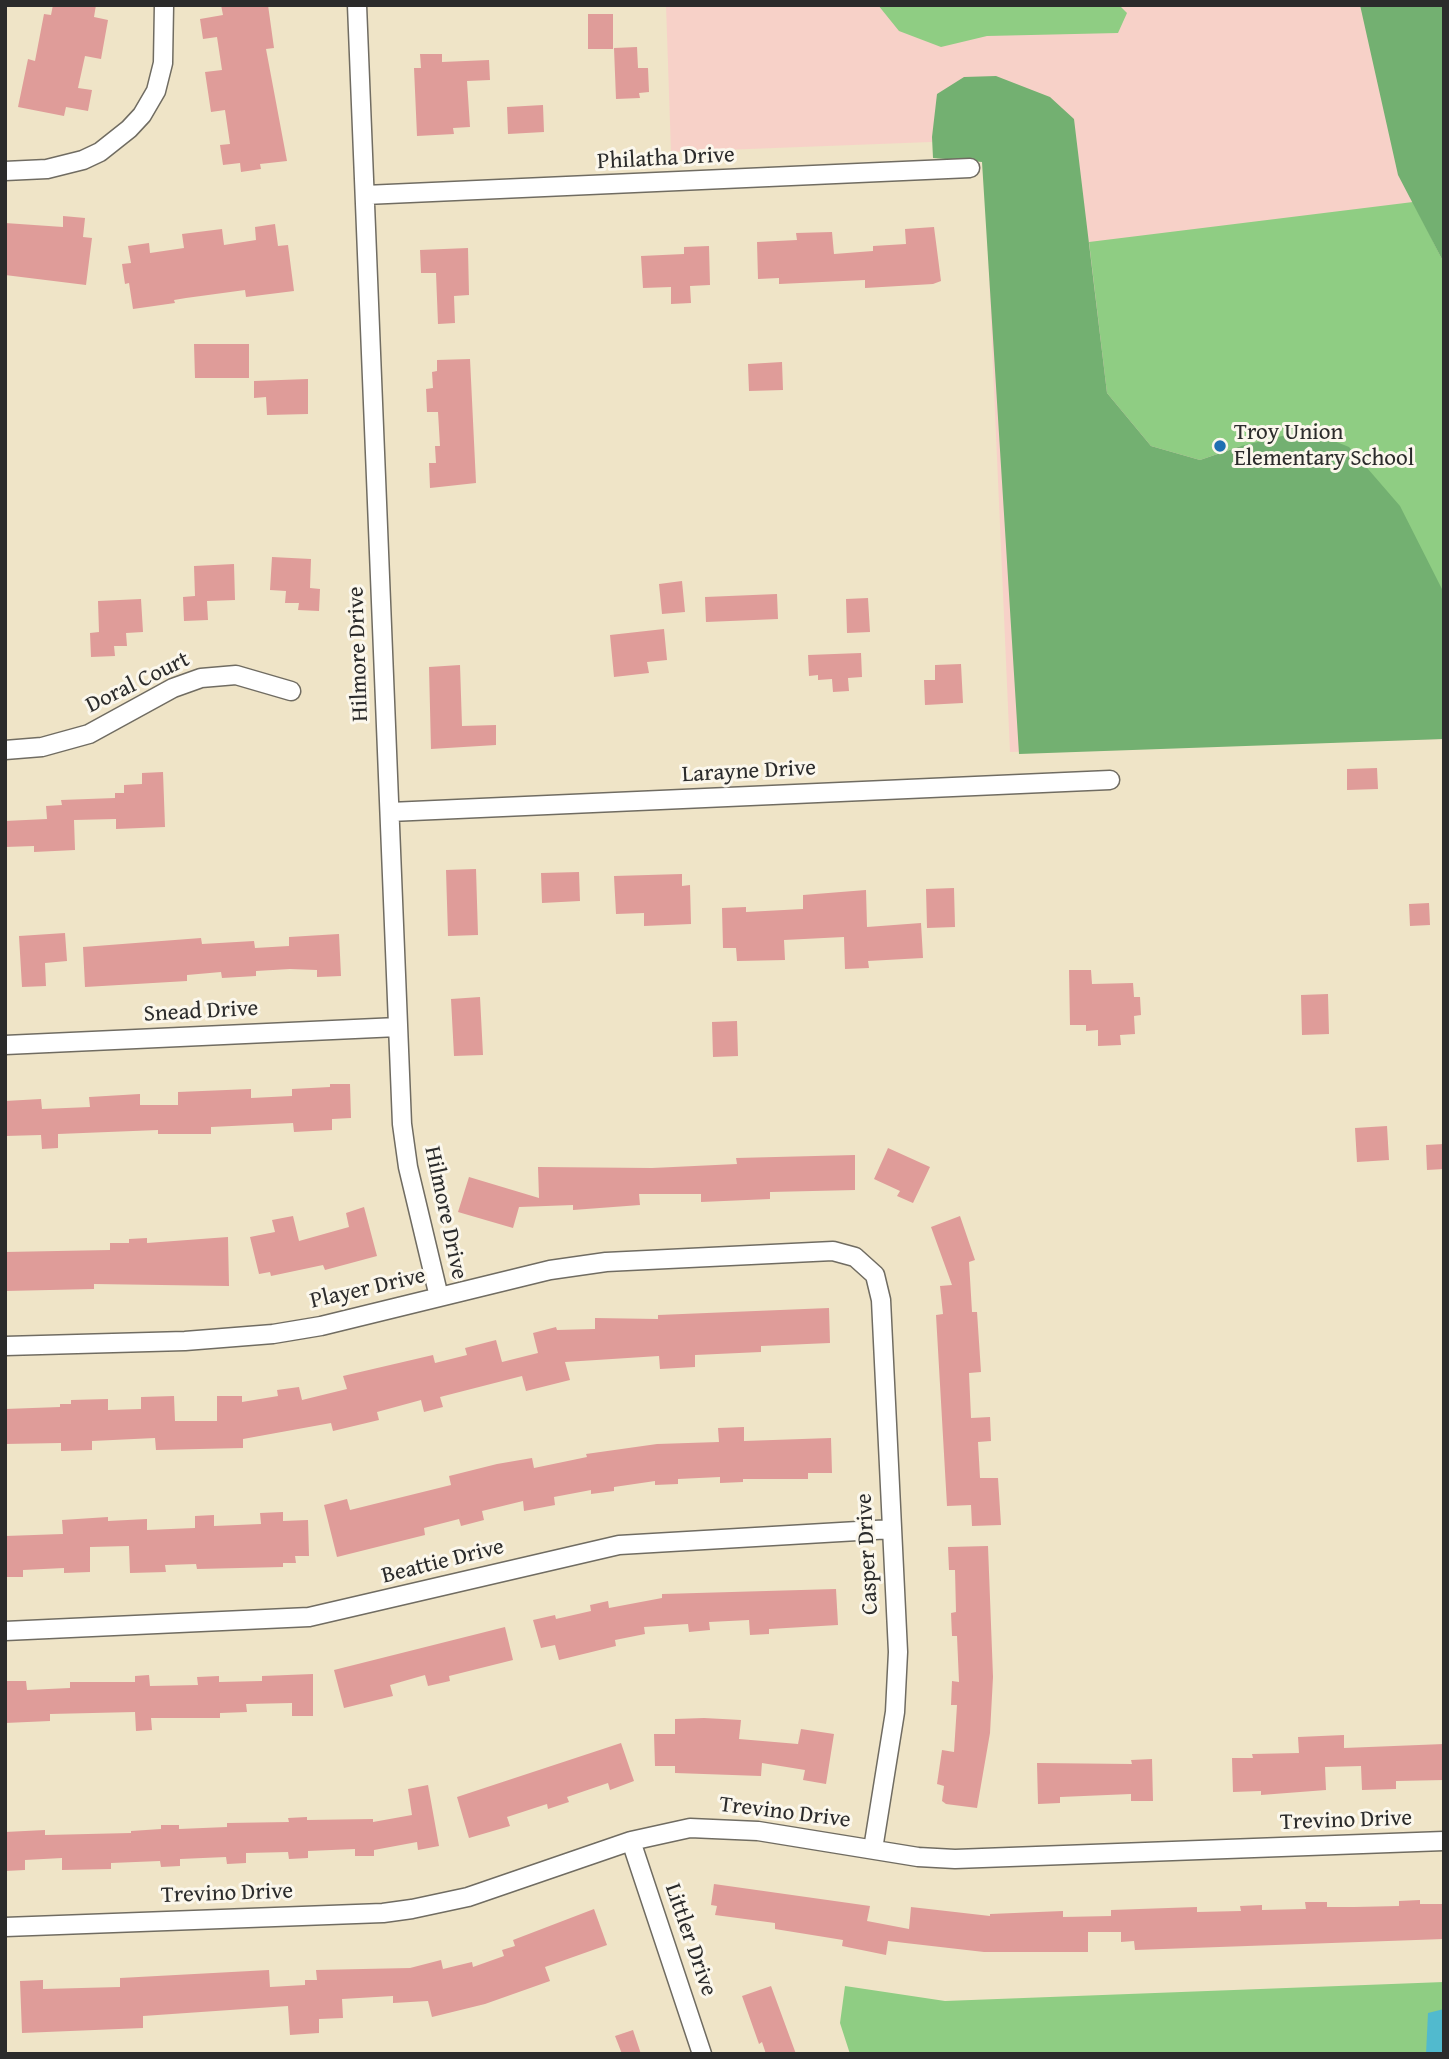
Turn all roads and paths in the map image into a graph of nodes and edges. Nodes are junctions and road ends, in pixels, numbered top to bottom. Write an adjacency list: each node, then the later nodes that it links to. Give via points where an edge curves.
1 (164, 5): 4 (street, via 163,63 156,91 129,129 100,152 74,163)
2 (357, 5): 5 (street, Hilmore Drive)
3 (970, 169): 5 (street, Philatha Drive)
4 (5, 171)
5 (365, 195): 9 (street, Hilmore Drive)
6 (290, 691): 7 (street, Doral Court, via 236,675 201,678 173,688 89,734 42,747)
7 (5, 750)
8 (1110, 780): 9 (street, Larayne Drive)
9 (390, 812): 10 (street, Hilmore Drive)
10 (398, 1027): 11 (street, Snead Drive); 13 (street, Hilmore Drive, via 406,1156)
11 (5, 1045)
12 (861, 1261): 13 (street, Player Drive, via 834,1251 606,1262 550,1270); 15 (street, Casper Drive, via 875,1275 881,1300)
13 (439, 1297): 14 (street, Player Drive, via 273,1334)
14 (5, 1346)
15 (892, 1528): 16 (street, Beattie Drive, via 619,1545 309,1618); 19 (street, Casper Drive, via 897,1679)
16 (5, 1631)
17 (631, 1841): 19 (street, Trevino Drive, via 676,1830 724,1828); 20 (street, Trevino Drive, via 468,1897 412,1909); 21 (street, Littler Drive)
18 (1444, 1841): 19 (street, Trevino Drive, via 985,1859 918,1857)
19 (873, 1849)
20 (5, 1927)
21 (702, 2054)

